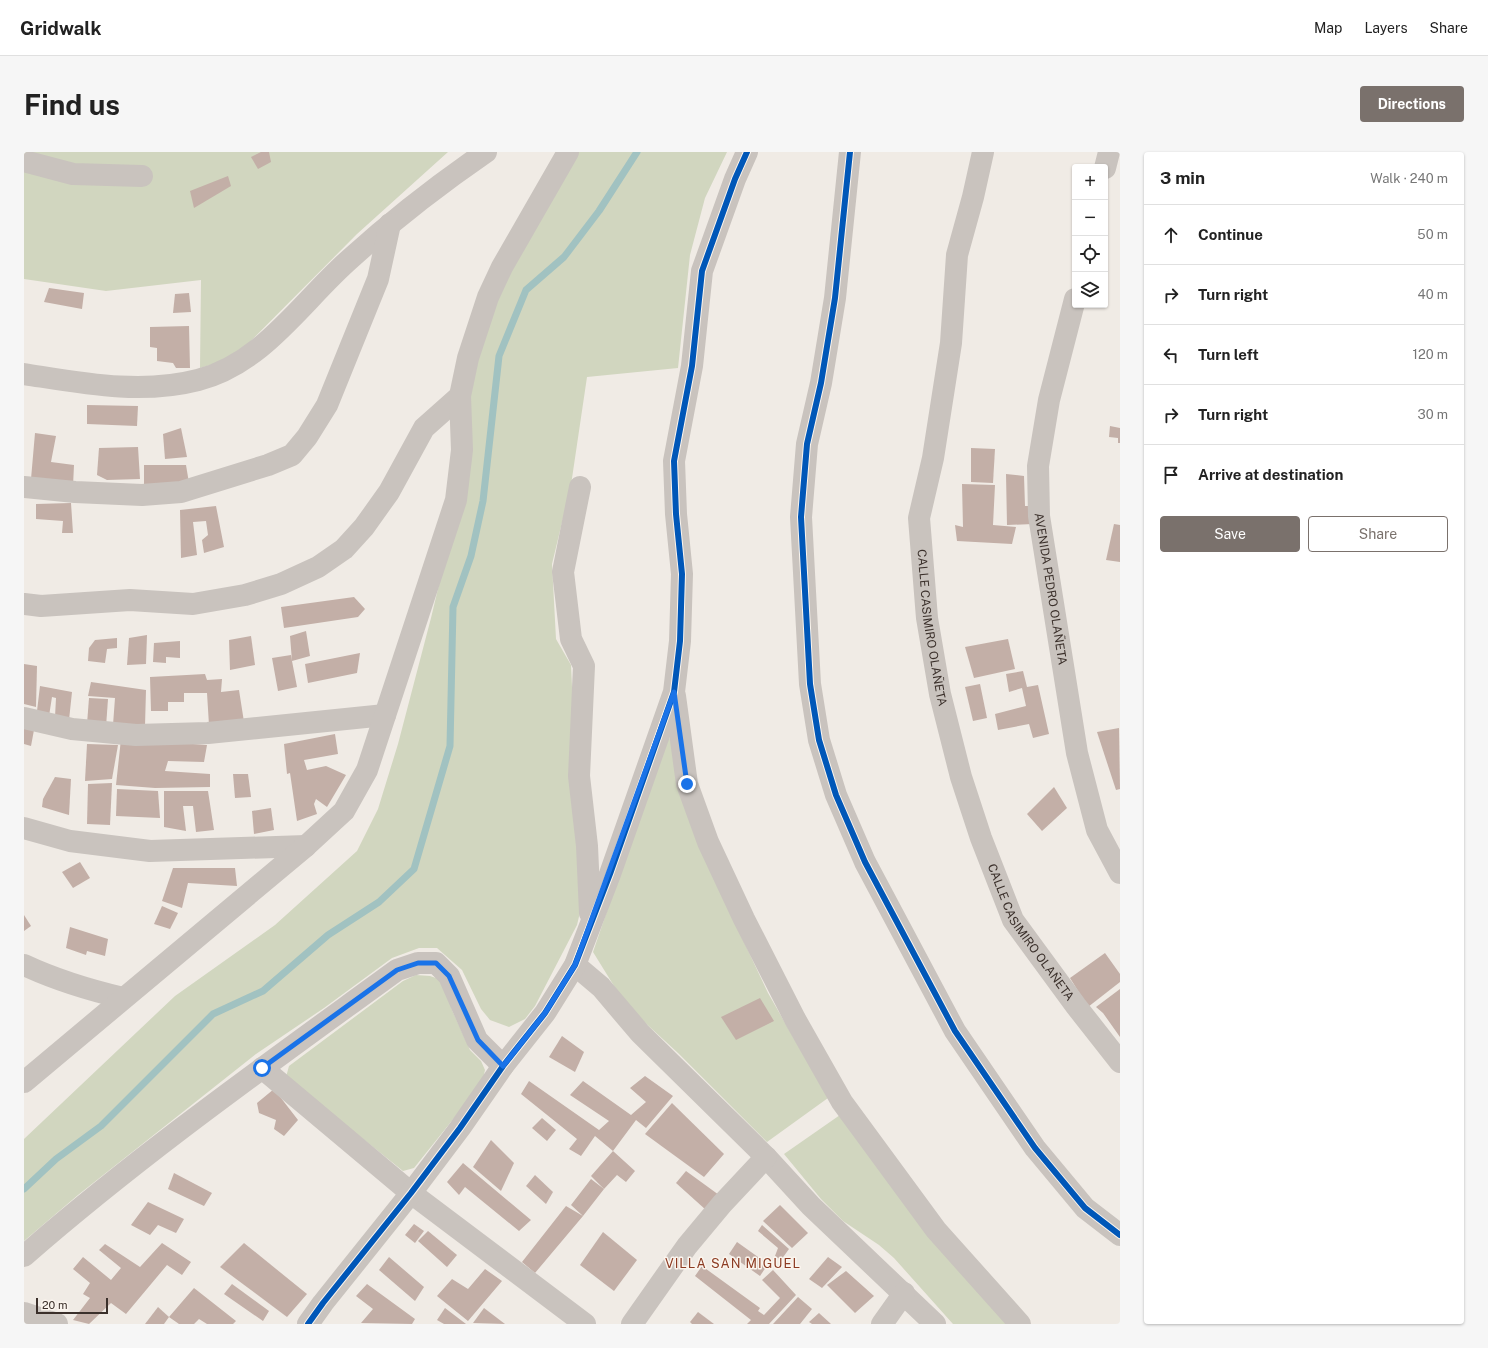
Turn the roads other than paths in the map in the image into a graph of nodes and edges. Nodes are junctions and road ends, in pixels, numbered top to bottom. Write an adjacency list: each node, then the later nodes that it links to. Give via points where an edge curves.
1 (486, 152): 10 (street, via 421,198)
2 (568, 152): 13 (street, via 502,267 488,297 468,358)
3 (747, 152): 17 (street, via 702,271 692,366 674,461 682,574 680,641)
4 (850, 152): 33 (street, via 835,298 821,383 807,444 801,517 810,684 819,740 836,795 865,862 955,1031 1035,1148 1085,1208)
5 (983, 152): 27 (street, CALLE CASIMIRO OLAÑETA, via 957,255 951,343 933,458 919,518 927,618 940,694 961,777 981,838 1013,920)
6 (1109, 152): 8 (street)
7 (24, 161): 9 (street, via 73,174)
8 (1106, 164)
9 (142, 176)
10 (390, 224): 12 (street, via 348,260 258,349 226,369 199,380 162,387 124,388); 14 (street, via 378,279 327,405 292,455 181,492 142,495 75,492)
11 (1073, 308): 22 (street, AVENIDA PEDRO OLAÑETA, via 1049,400 1038,466 1039,516 1077,753 1097,830)
12 (24, 374)
13 (460, 396): 16 (street, via 424,428 389,492 364,527 344,549 318,567 281,584 245,595 193,604 130,600 41,606); 18 (street, via 462,450 456,500)
14 (24, 486)
15 (580, 487): 23 (street, via 563,572 571,639 584,666 579,776 587,846)
16 (24, 604)
17 (674, 692): 23 (street, via 610,874); 43 (street, via 687,784 708,842 795,1019 842,1102 936,1230)
18 (385, 715): 19 (street, via 216,732 136,734 72,729); 21 (street, via 367,770 344,811)
19 (24, 718)
20 (24, 828): 21 (street, via 70,841 150,851)
21 (306, 846): 26 (street)
22 (1120, 873)
23 (590, 920): 25 (street)
24 (24, 965): 26 (street, via 51,977)
25 (575, 965): 28 (street, via 545,1013); 31 (street, via 601,987 640,1034)
26 (123, 998): 30 (street)
27 (1120, 1062)
28 (503, 1066): 29 (street, via 478,1040 449,976 436,963 418,963 397,970); 32 (street)
29 (262, 1068): 32 (street); 34 (street, via 84,1204)
30 (24, 1082)
31 (766, 1157): 35 (street, via 811,1206); 40 (street, via 687,1246)
32 (412, 1193): 38 (street); 39 (street)
33 (1120, 1235)
34 (24, 1256)
35 (904, 1293): 41 (street); 42 (street)
36 (24, 1313): 37 (street)
37 (57, 1324)
38 (308, 1324)
39 (585, 1324)
40 (632, 1324)
41 (882, 1324)
42 (935, 1324)
43 (1020, 1324)

